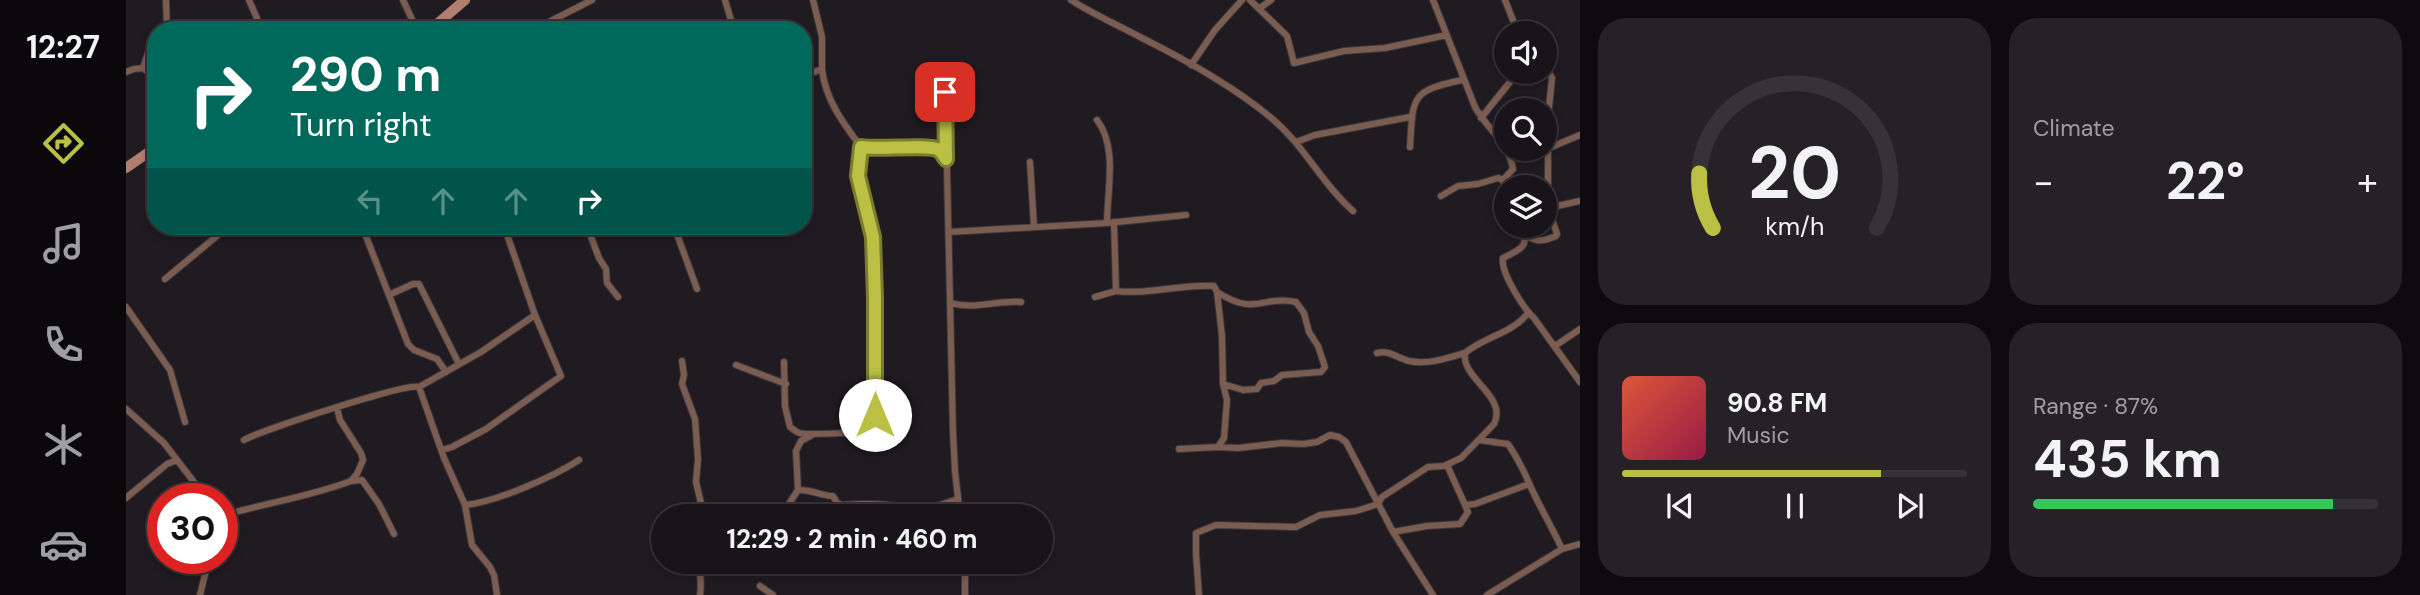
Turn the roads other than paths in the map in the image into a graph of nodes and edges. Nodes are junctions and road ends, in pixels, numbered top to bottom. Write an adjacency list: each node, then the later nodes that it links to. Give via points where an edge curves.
1 (166, 0): 15 (street)
2 (402, 0): 17 (street)
3 (465, 0): 18 (street)
4 (592, 0): 19 (street)
5 (725, 0): 20 (street)
6 (813, 0): 26 (street)
7 (1072, 0): 24 (street)
8 (1242, 0): 24 (street)
9 (1250, 0): 14 (street)
10 (1271, 0): 14 (street)
11 (1433, 0): 22 (street)
12 (1506, 0): 21 (street)
13 (252, 1): 16 (street)
14 (1260, 8): 22 (street, via 1287,36 1294,63)
15 (167, 21)
16 (259, 21)
17 (412, 21)
18 (440, 21)
19 (551, 21)
20 (731, 21)
21 (1514, 21)
22 (1447, 35): 30 (street)
23 (147, 57): 25 (street)
24 (1191, 65): 37 (street, via 1269,116)
25 (144, 68): 27 (street); 28 (street)
26 (822, 69): 29 (street); 39 (street, via 833,106)
27 (147, 70)
28 (126, 72)
29 (812, 73)
30 (1462, 80): 33 (street, via 1426,89); 34 (street)
31 (945, 82): 42 (street)
32 (1508, 84): 34 (street)
33 (1410, 117): 37 (street); 40 (street)
34 (1480, 118): 45 (street, via 1511,160 1513,169)
35 (1097, 120): 52 (street, via 1108,155)
36 (1580, 135): 38 (street)
37 (1296, 142): 50 (street, via 1336,196)
38 (1557, 145)
39 (861, 147): 42 (street, via 930,148); 93 (street, via 858,176 873,237 874,426 866,433)
40 (1410, 147)
41 (147, 153): 44 (street)
42 (946, 159): 54 (street)
43 (1030, 162): 53 (street)
44 (126, 168)
45 (1508, 175)
46 (1494, 178): 47 (street, via 1458,186)
47 (1441, 196)
48 (1580, 201): 49 (street)
49 (1557, 206)
50 (1353, 211)
51 (1186, 215): 52 (street)
52 (1111, 223): 53 (street); 67 (street)
53 (1034, 227): 54 (street)
54 (950, 232): 73 (street)
55 (218, 235): 65 (street)
56 (366, 235): 69 (street)
57 (507, 235): 76 (street)
58 (590, 235): 70 (street, via 607,283)
59 (677, 235): 66 (street)
60 (1526, 238): 64 (street)
61 (1531, 238): 63 (street)
62 (1551, 238): 63 (street)
63 (1541, 242): 64 (street)
64 (1517, 251): 75 (street, via 1503,258 1502,264)
65 (165, 279)
66 (697, 289)
67 (1116, 290): 68 (street, via 1205,285 1214,286); 71 (street)
68 (1217, 292): 88 (street); 88 (street, via 1250,306 1296,302 1325,367 1321,372 1282,375 1257,389)
69 (391, 294): 83 (street, via 418,284); 85 (street, via 408,344 437,359)
70 (618, 297)
71 (1096, 297)
72 (1021, 302): 73 (street)
73 (951, 303): 107 (street)
74 (126, 307): 92 (street, via 170,370)
75 (1528, 313): 78 (street); 80 (street, via 1503,334)
76 (535, 315): 83 (street); 98 (street, via 561,376 486,429)
77 (1580, 329): 78 (street)
78 (1555, 346): 86 (street)
79 (1377, 353): 80 (street, via 1384,351 1409,361)
80 (1465, 353): 94 (street, via 1465,362 1497,410 1494,424)
81 (682, 361): 108 (street, via 682,384 695,419 696,482)
82 (784, 362): 87 (street)
83 (459, 364): 85 (street)
84 (736, 365): 87 (street)
85 (446, 372): 89 (street)
86 (1580, 382)
87 (786, 384): 93 (street, via 790,427)
88 (1223, 384): 96 (street, via 1226,418)
89 (419, 387): 90 (street, via 396,389); 98 (street)
90 (337, 408): 95 (street); 102 (street, via 363,460)
91 (126, 409): 99 (street)
92 (185, 422)
93 (813, 435): 105 (street, via 801,441 796,451)
94 (1479, 439): 101 (street); 104 (street, via 1508,444)
95 (244, 440)
96 (1219, 447): 97 (street); 111 (street, via 1303,444 1334,435 1346,442)
97 (1179, 449)
98 (442, 450): 112 (street)
99 (177, 460): 103 (street); 106 (street)
100 (579, 460): 112 (street, via 519,489)
101 (1447, 466): 111 (street, via 1428,467 1382,496); 113 (street)
102 (351, 481): 114 (street, via 290,501); 116 (street, via 362,480)
103 (195, 483)
104 (1530, 484): 113 (street); 118 (street)
105 (798, 490): 107 (street, via 833,496 842,505 899,506 927,515); 109 (street)
106 (126, 498)
107 (958, 499): 110 (street)
108 (701, 504)
109 (789, 504)
110 (959, 504)
111 (1378, 504): 115 (street); 128 (street, via 1320,515 1296,527 1216,525 1196,533)
112 (465, 505): 124 (street, via 472,545 490,567)
113 (1465, 505): 115 (street, via 1468,512 1460,524)
114 (238, 511)
115 (1393, 532): 129 (street)
116 (394, 534)
117 (1580, 544): 118 (street)
118 (1563, 549): 130 (street)
119 (205, 574): 123 (street)
120 (701, 574): 125 (street)
121 (964, 574): 127 (street)
122 (760, 586): 126 (street)
123 (200, 595)
124 (497, 595)
125 (700, 595)
126 (773, 595)
127 (965, 595)
128 (1199, 595)
129 (1433, 595)
130 (1487, 595)

